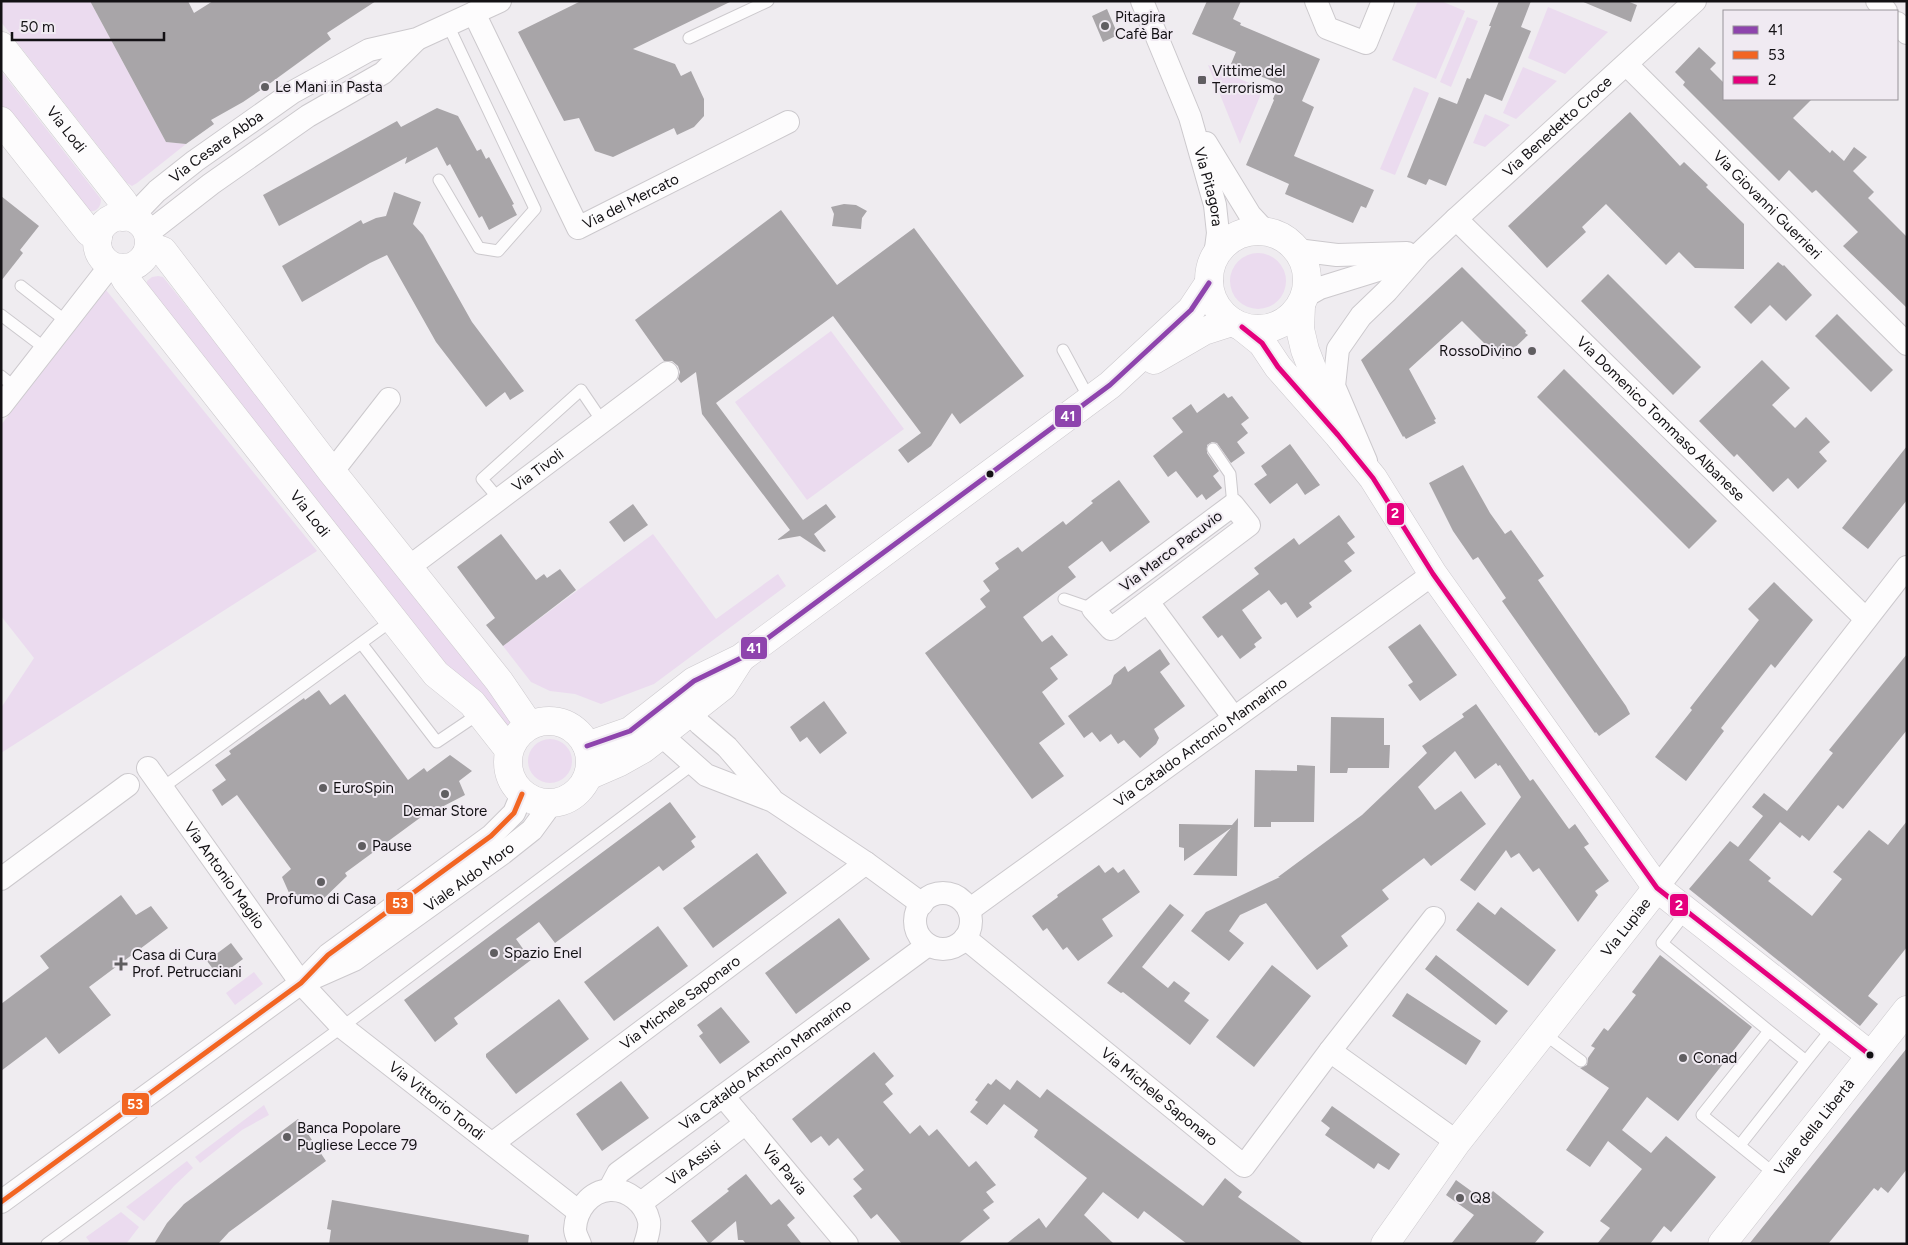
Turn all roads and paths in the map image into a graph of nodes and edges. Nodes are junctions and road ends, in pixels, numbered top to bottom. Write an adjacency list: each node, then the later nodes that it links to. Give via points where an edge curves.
1 (500, 1): 7 (street, Via Cesare Abba)
2 (768, 1): 11 (lane)
3 (1142, 1): 14 (street, Via Pitagora)
4 (1316, 1): 5 (street, via 1327,28 1366,43)
5 (1383, 1)
6 (1695, 1): 13 (street, Via Benedetto Croce)
7 (474, 13): 9 (street, Via Cesare Abba); 16 (street, Via del Mercato, via 578,228)
8 (1898, 24): 10 (street)
9 (448, 25): 17 (lane, via 535,209 498,251 479,248); 19 (street, Via Cesare Abba, via 417,39 383,73 308,116 211,184)
10 (1907, 33)
11 (689, 38)
12 (1, 46): 19 (street, Via Lodi, via 124,203)
13 (1627, 65): 18 (street, Via Benedetto Croce); 32 (street, Via Giovanni Guerrieri)
14 (1190, 117): 20 (street, Via Pitagora, via 1242,203); 24 (street, Via Pitagora, via 1215,205 1218,233)
15 (1, 120): 21 (street, via 84,226)
16 (788, 122)
17 (439, 180)
18 (1456, 219): 23 (street, Via Benedetto Croce); 54 (street, Via Domenico Tommaso Albanese)
19 (138, 228): 21 (street, via 118,216 106,222); 25 (street, via 147,254 131,268); 43 (street, via 162,252)
20 (1264, 232): 22 (street, Via Pitagora, via 1288,241); 24 (street, Via Pitagora, via 1236,236)
21 (98, 238): 25 (street, via 101,257)
22 (1297, 250): 23 (street, via 1337,255); 28 (street, Via Pitagora, via 1305,265 1308,281)
23 (1420, 253): 28 (street, Via Benedetto Croce, via 1320,288); 44 (street, Via Benedetto Croce, via 1361,316 1338,349 1334,386)
24 (1215, 256): 26 (street, Via Pitagora)
25 (116, 267): 30 (street); 53 (street, Via Lodi)
26 (1209, 283): 31 (street, Via Pitagora, via 1212,298 1220,312); 37 (street, via 1192,310)
27 (21, 286): 30 (lane)
28 (1302, 302): 31 (street, via 1289,318 1275,327 1258,329); 41 (street, Via Pitagora, via 1300,329 1305,350)
29 (1, 315): 33 (lane)
30 (67, 322): 33 (street)
31 (1237, 324): 37 (street, via 1204,331); 41 (street, Via Pitagora, via 1262,343 1278,367)
32 (1907, 344)
33 (46, 349): 36 (street)
34 (1063, 350): 37 (lane)
35 (668, 373): 40 (street, Via Tivoli)
36 (8, 382): 39 (street)
37 (1100, 393): 56 (street)
38 (389, 399): 43 (street)
39 (1, 406)
40 (602, 421): 45 (street, Via Tivoli); 45 (lane, via 581,390 482,479)
41 (1338, 435): 44 (street, Via Pitagora)
42 (1213, 449): 46 (lane, via 1230,474)
43 (332, 472): 47 (street)
44 (1373, 478): 49 (street, Via Pitagora)
45 (498, 498): 47 (street, Via Tivoli)
46 (1232, 505): 51 (street, Via Marco Pacuvio, via 1249,526); 52 (street, Via Marco Pacuvio)
47 (409, 567): 60 (street, via 499,681)
48 (1907, 567): 54 (street, Via Lupiae)
49 (1433, 574): 59 (street, Via Cataldo Antonio Mannarino); 74 (street, Via Pitagora)
50 (1064, 599): 52 (lane)
51 (1148, 602): 52 (street, Via Marco Pacuvio, via 1110,629); 59 (street, Via Marco Pacuvio)
52 (1093, 609)
53 (394, 619): 55 (lane); 57 (street, Via Lodi, via 436,674)
54 (1866, 619): 74 (street, Via Lupiae)
55 (361, 643): 57 (lane, via 437,742); 68 (lane)
56 (741, 658): 58 (street, via 724,686); 62 (street, via 694,681 630,731)
57 (480, 713): 63 (street, Via Lodi)
58 (690, 713): 61 (street); 70 (street, via 727,747)
59 (1234, 718): 76 (street, Via Cataldo Antonio Mannarino)
60 (529, 726): 62 (street, via 552,721 573,728); 63 (street, via 517,736)
61 (661, 735): 64 (street); 66 (street, via 643,749)
62 (587, 746): 66 (street)
63 (509, 750): 69 (street, via 507,766 512,781)
64 (693, 764): 70 (street, via 706,775); 83 (lane)
65 (148, 768): 68 (street, Via Antonio Maglio)
66 (588, 776): 71 (street, via 580,790 567,800)
67 (128, 785): 73 (street)
68 (162, 788): 81 (street, Via Antonio Maglio)
69 (522, 794): 71 (street); 81 (street, Viale Aldo Moro, via 514,813 491,836 328,955)
70 (773, 801): 72 (street)
71 (551, 804): 81 (street, Viale Aldo Moro, via 532,830 354,960)
72 (866, 863): 75 (street); 94 (street, Via Michele Saponaro)
73 (1, 879)
74 (1657, 888): 77 (street, Via Pitagora); 86 (street, Via Lupiae)
75 (922, 904): 76 (street, via 931,896 942,893 953,895); 80 (street, via 916,914 916,926)
76 (969, 910): 79 (street, via 970,929)
77 (1686, 911): 84 (street, Via Pitagora); 85 (lane, via 1662,943)
78 (1434, 918): 87 (street, Via Michele Saponaro)
79 (965, 938): 80 (street, via 948,948); 87 (street, Via Michele Saponaro, via 1244,1166)
80 (928, 945): 91 (street, Via Cataldo Antonio Mannarino)
81 (300, 983): 83 (street, Via Vittorio Tondi); 98 (street, Viale Aldo Moro)
82 (1907, 1010): 88 (street, Viale della Libertà)
83 (342, 1026): 94 (street, Via Vittorio Tondi); 102 (lane)
84 (1834, 1026): 88 (street, Via Pitagora); 90 (lane)
85 (1769, 1031): 90 (lane); 95 (lane, via 1702,1115)
86 (1543, 1033): 89 (lane); 93 (street, Via Lupiae)
87 (1330, 1051): 93 (street)
88 (1870, 1055): 96 (street, Viale della Libertà)
89 (1581, 1061)
90 (1806, 1061): 95 (lane)
91 (723, 1096): 92 (street, Via Pavia); 97 (street, Via Cataldo Antonio Mannarino, via 618,1173)
92 (746, 1123): 99 (street, Via Assisi); 104 (street, Via Pavia)
93 (1457, 1142): 105 (street, Via Lupiae)
94 (493, 1144): 100 (street, Via Vittorio Tondi)
95 (1740, 1145): 96 (lane)
96 (1776, 1175): 106 (street, Viale della Libertà)
97 (609, 1190): 99 (street, via 627,1193); 100 (street, via 591,1197)
98 (1, 1202)
99 (641, 1203): 101 (street, via 649,1222)
100 (578, 1212): 103 (street, via 575,1231)
101 (646, 1243)
102 (47, 1244)
103 (580, 1244)
104 (847, 1244)
105 (1385, 1244)
106 (1722, 1244)

